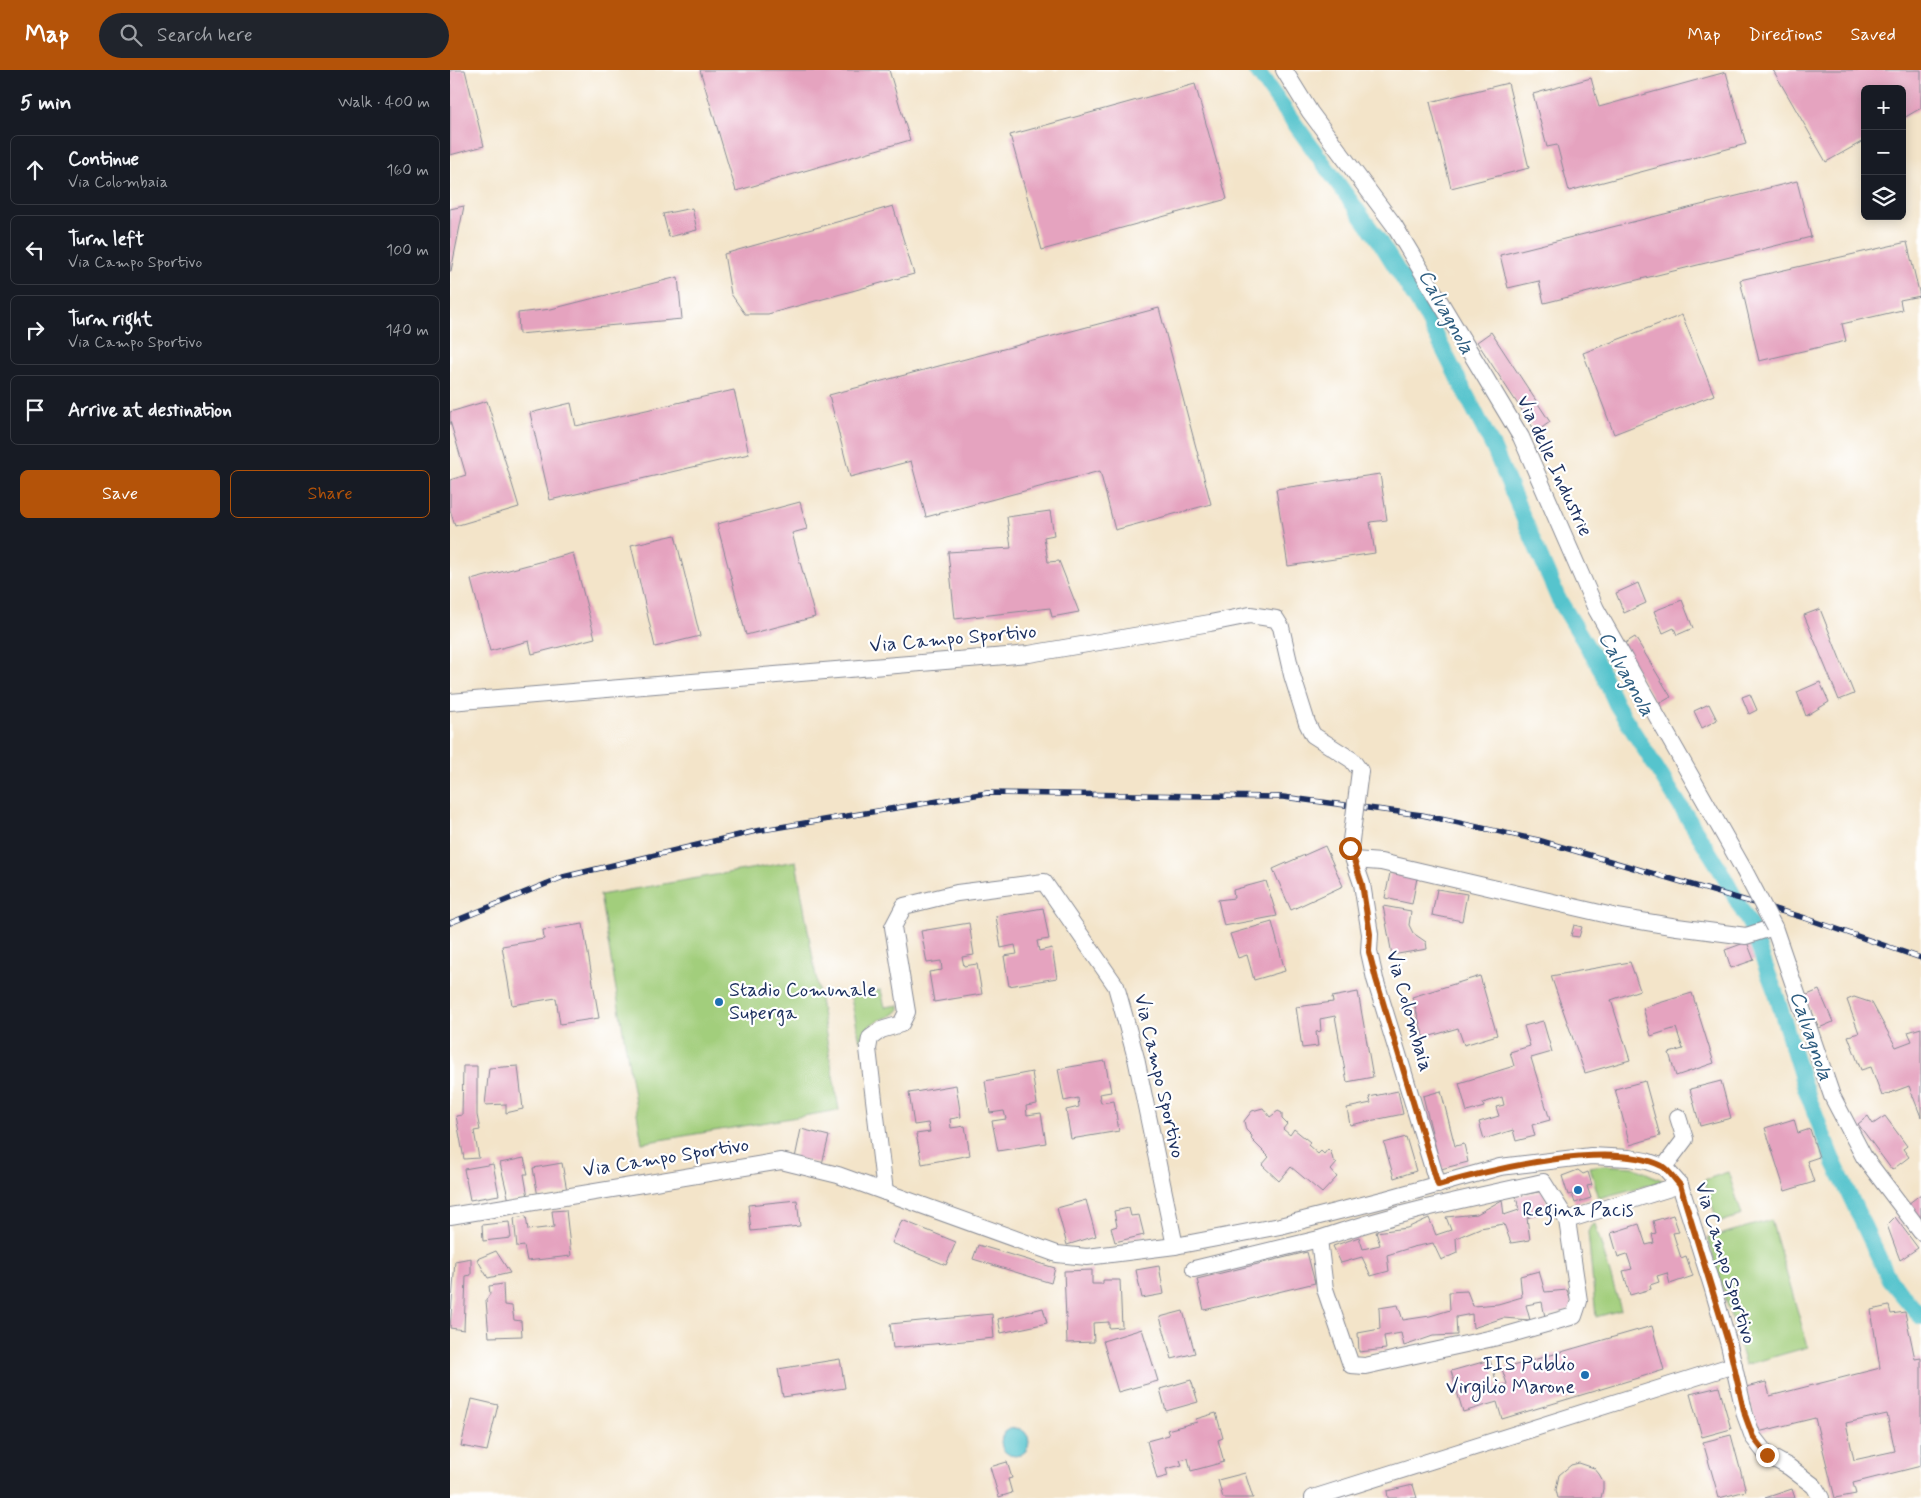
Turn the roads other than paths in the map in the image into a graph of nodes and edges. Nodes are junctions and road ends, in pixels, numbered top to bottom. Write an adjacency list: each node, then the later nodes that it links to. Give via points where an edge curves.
1 (1284, 70): 4 (street, Via delle Industrie, bridge, via 1310,112 1394,225 1522,436 1596,609 1744,870)
2 (450, 702): 3 (street, Via Campo Sportivo, bridge, via 1029,654 1250,615 1265,616 1276,618 1281,628 1292,675 1314,735 1352,760 1360,771)
3 (1352, 854): 4 (street, via 1617,917 1677,927); 7 (street, Via Colombaia, via 1362,884 1370,934 1369,952 1376,979)
4 (1760, 932): 12 (street, Via delle Industrie, via 1832,1096 1864,1157)
5 (1678, 1116): 6 (street, via 1685,1139)
6 (1664, 1167): 7 (street, Via Campo Sportivo, via 1628,1158 1591,1156 1500,1168); 8 (street, Via Campo Sportivo)
7 (1438, 1185): 14 (street, Via Campo Sportivo, via 1280,1226)
8 (1680, 1185): 11 (street); 16 (street, Via Campo Sportivo)
9 (885, 1192): 10 (street, Via Campo Sportivo, via 781,1161); 14 (street, Via Campo Sportivo, via 1057,1254 1087,1257); 14 (street, Via Campo Sportivo, via 868,1049 870,1038 881,1030 901,1024 907,1012 894,926 904,906 956,893 1044,882 1116,986 1136,1058)
10 (450, 1216)
11 (1567, 1220): 13 (street, via 1543,1182 1418,1211); 13 (street, via 1579,1301 1574,1316 1507,1335 1365,1366 1351,1365 1325,1289)
12 (1921, 1232)
13 (1319, 1239): 15 (street)
14 (1175, 1246)
15 (1194, 1269)
16 (1734, 1365): 17 (street); 18 (street, Via Campo Sportivo, via 1753,1437 1767,1455 1814,1486)
17 (1313, 1498)
18 (1821, 1498)

